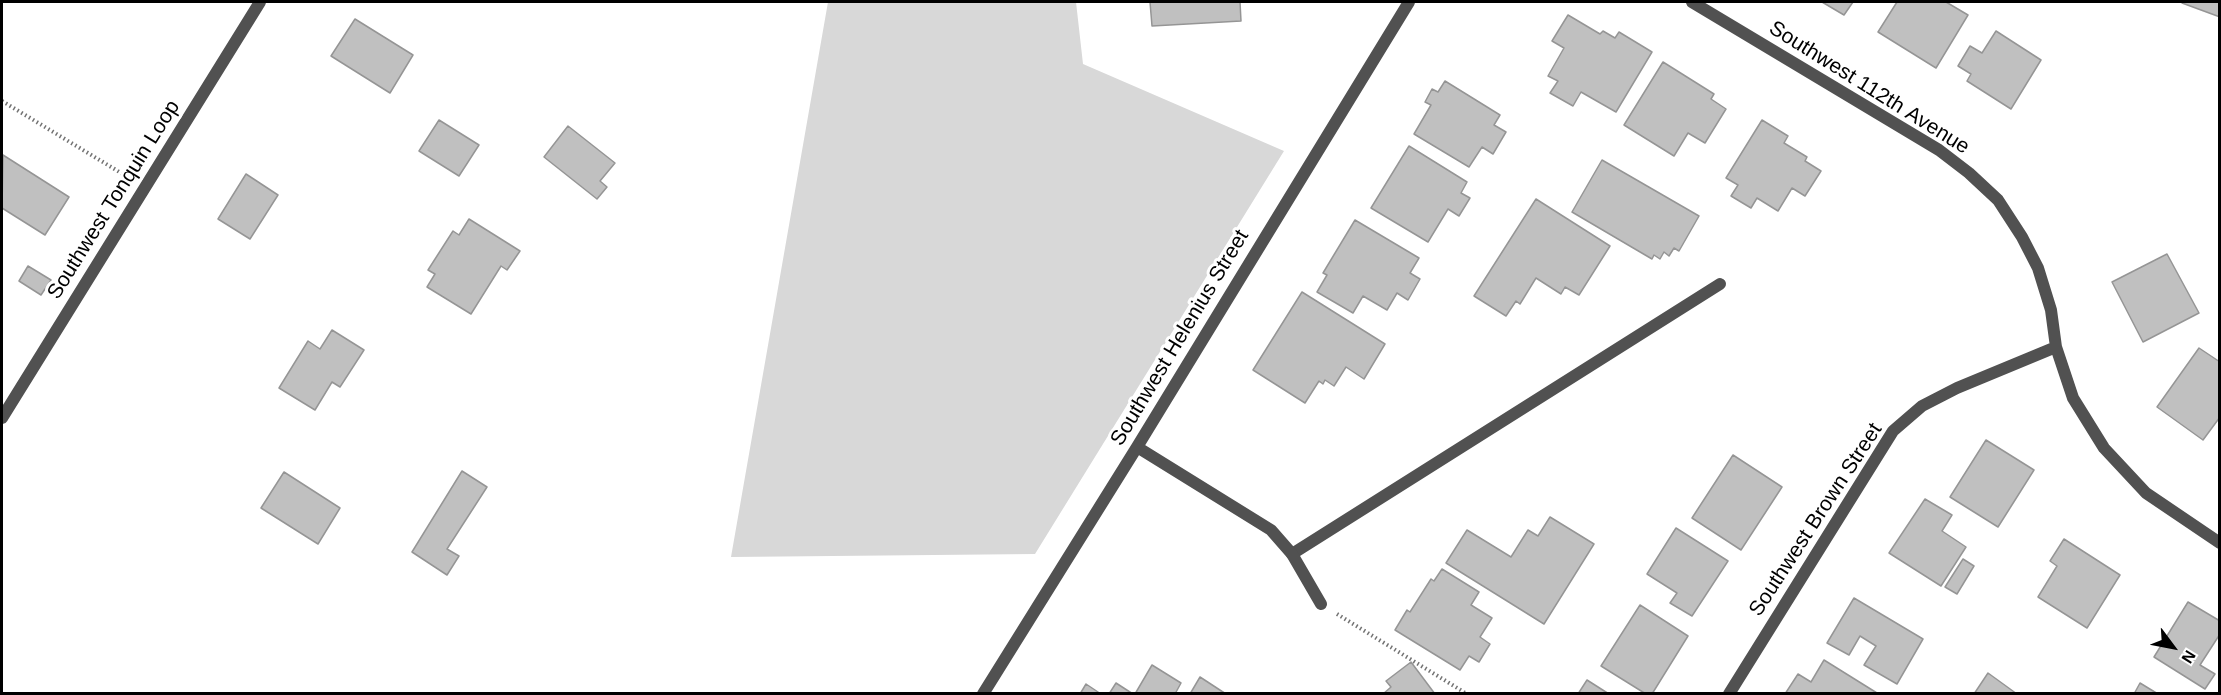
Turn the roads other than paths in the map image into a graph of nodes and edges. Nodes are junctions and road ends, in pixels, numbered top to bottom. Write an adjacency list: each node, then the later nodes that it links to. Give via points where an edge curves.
1 (260, 2): 6 (street, Southwest Tonquin Loop)
2 (1409, 2): 7 (street, Southwest Helenius Street)
3 (1692, 2): 5 (street, Southwest 112th Avenue, via 1939,150 1998,200 2038,268 2051,310)
4 (1720, 284): 9 (street)
5 (2056, 347): 8 (street, Southwest 112th Avenue, via 2073,398 2104,448 2146,493); 12 (street, Southwest Brown Street, via 1922,406 1893,431)
6 (2, 418)
7 (1137, 447): 9 (street, via 1271,530); 11 (street, Southwest Helenius Street)
8 (2220, 543)
9 (1292, 554): 10 (street)
10 (1321, 604)
11 (983, 693)
12 (1730, 693)

